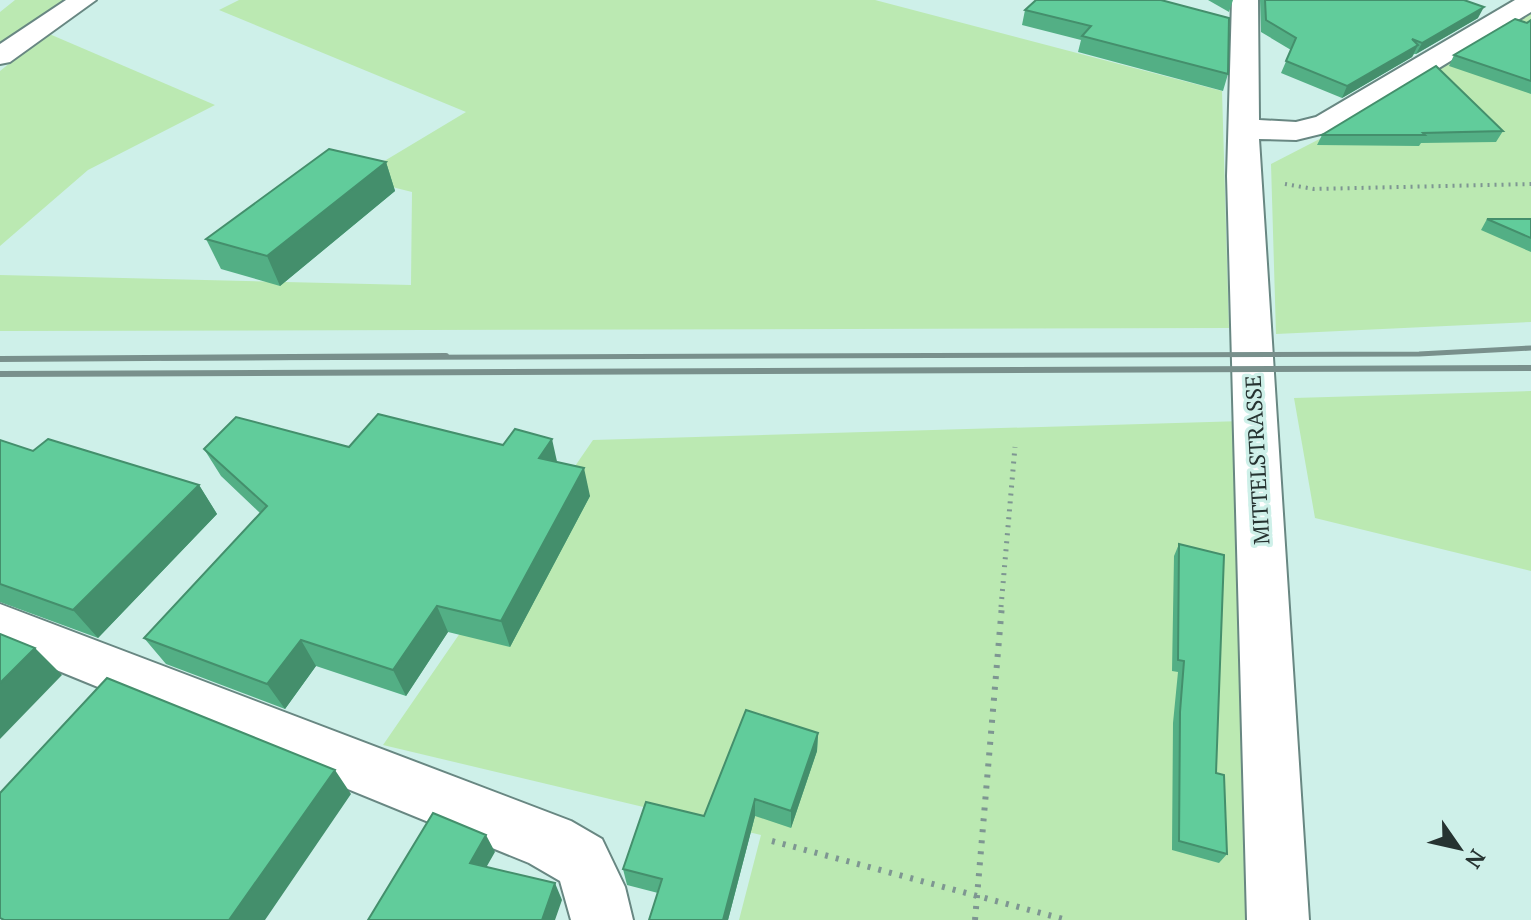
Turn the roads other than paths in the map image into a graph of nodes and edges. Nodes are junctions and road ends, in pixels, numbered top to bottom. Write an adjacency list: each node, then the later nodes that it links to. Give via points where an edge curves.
1 (83, 0): 4 (street)
2 (1245, 0): 5 (street, MITTELSTRASSE)
3 (1531, 1): 5 (street, via 1326,124 1296,131)
4 (0, 56)
5 (1242, 129): 8 (street, MITTELSTRASSE)
6 (0, 625): 7 (street, via 550,842 581,860)
7 (602, 920)
8 (1278, 920)

